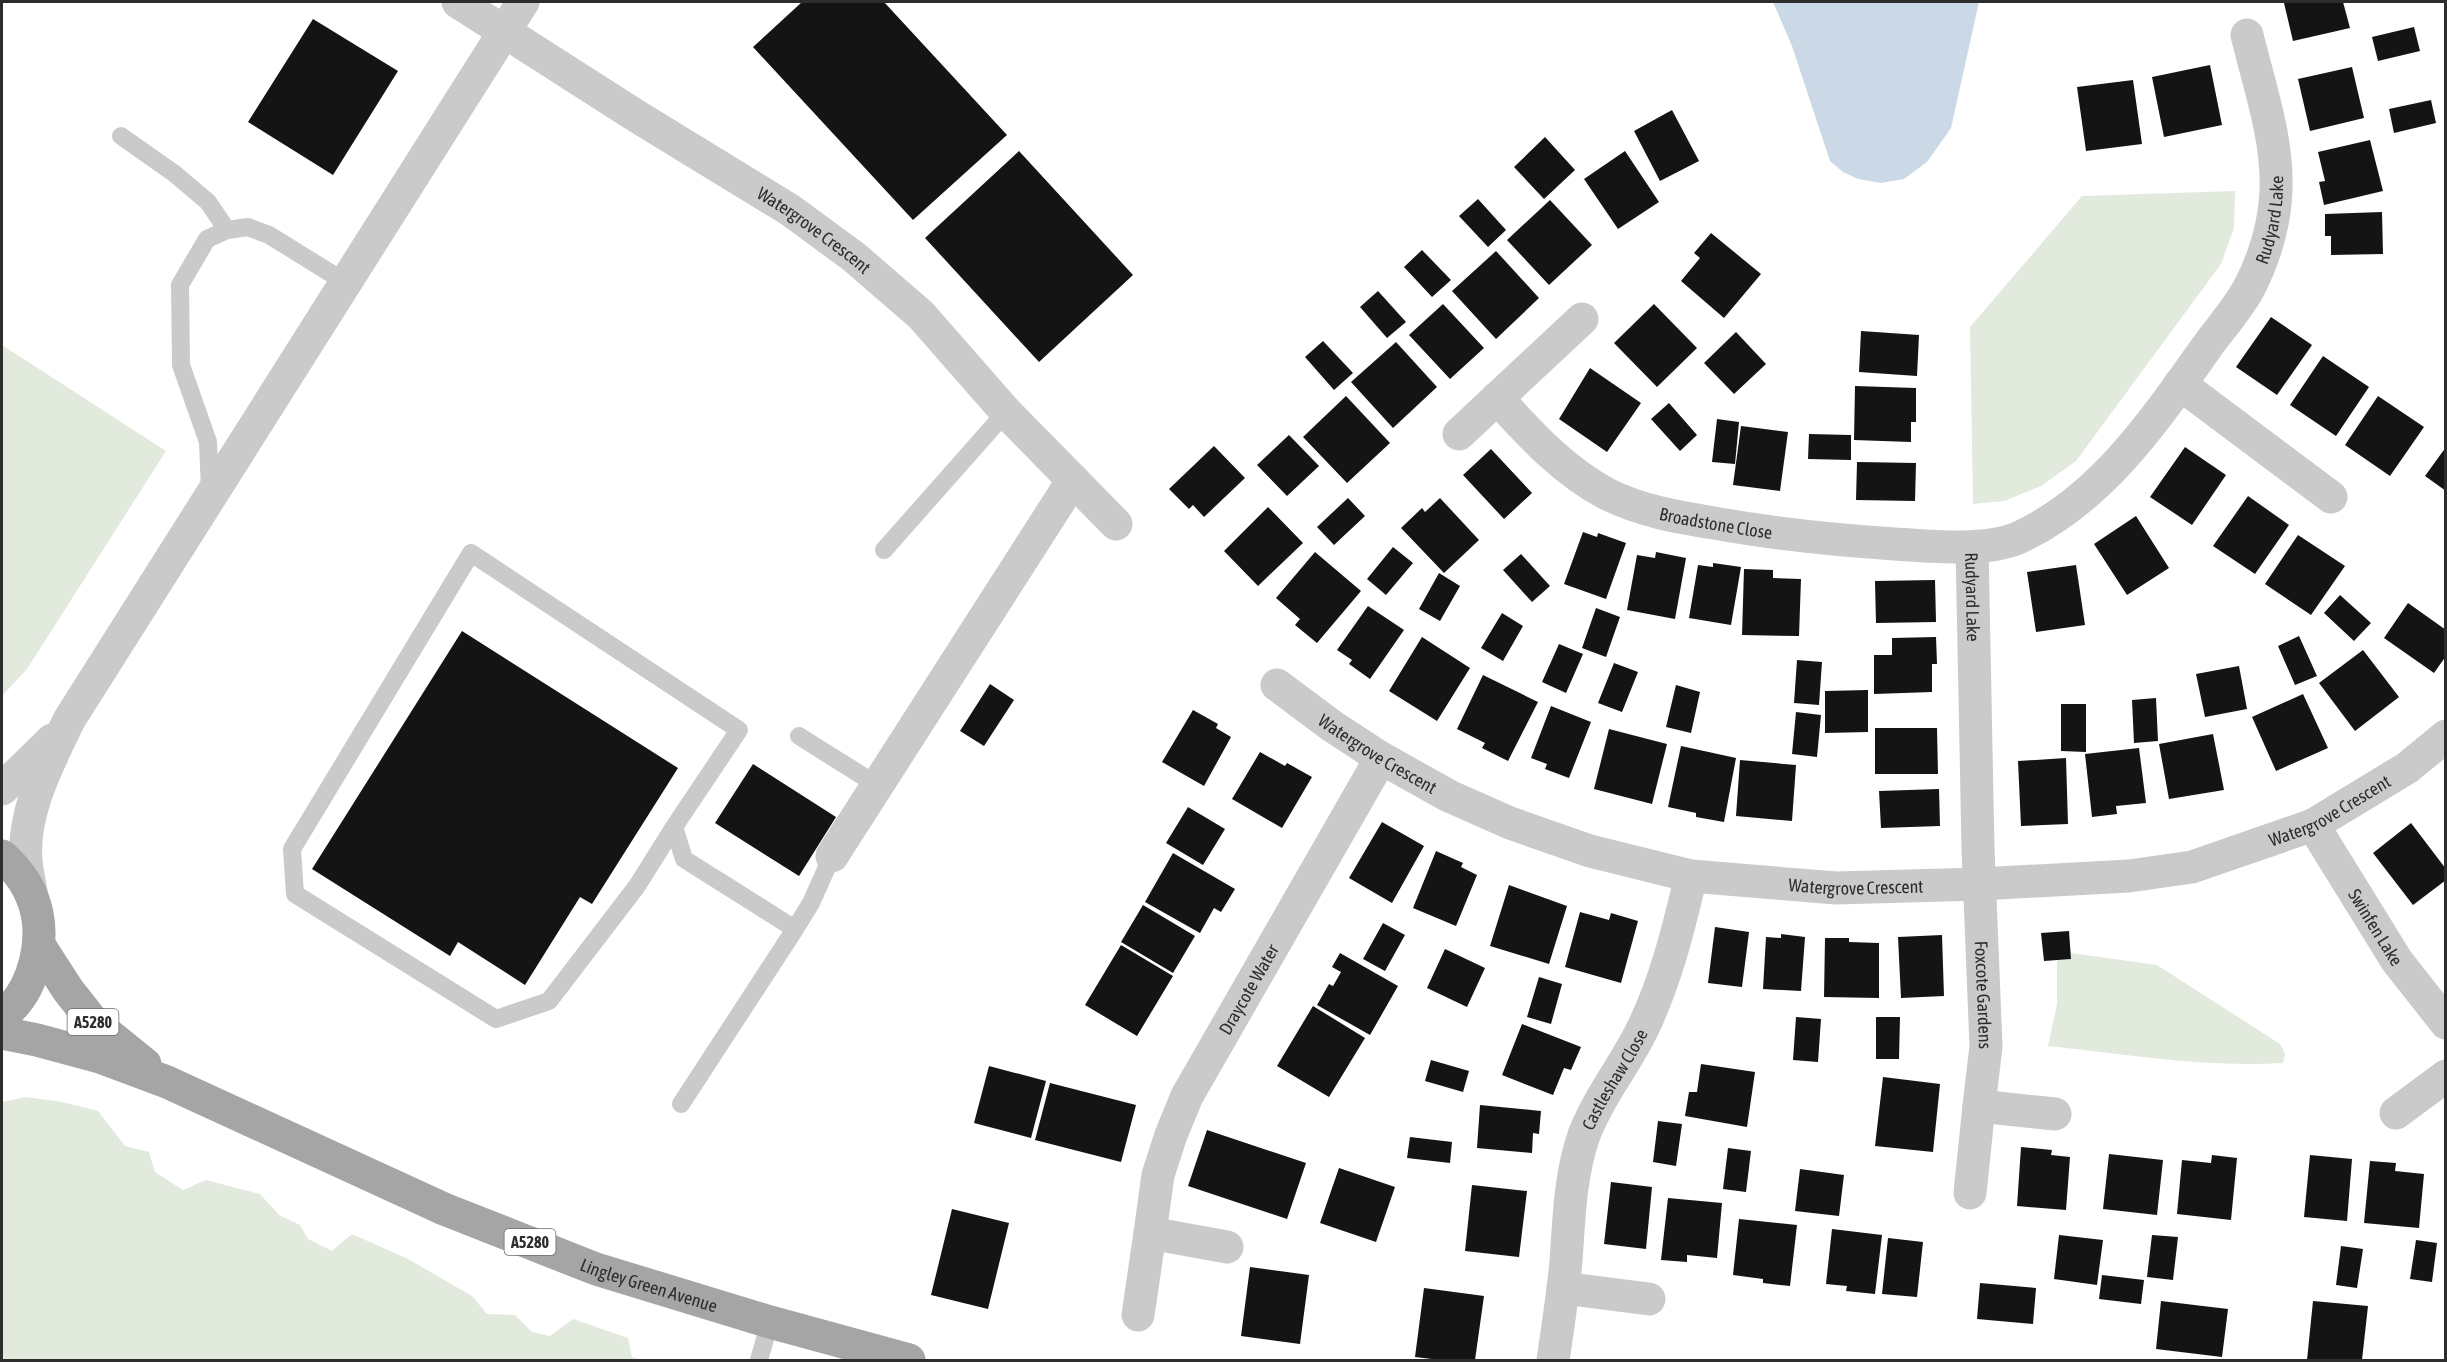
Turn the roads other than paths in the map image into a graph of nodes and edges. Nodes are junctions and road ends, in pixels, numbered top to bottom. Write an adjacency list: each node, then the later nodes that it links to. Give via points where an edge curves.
1 (458, 2): 3 (street, Watergrove Crescent)
2 (523, 2): 3 (street)
3 (504, 31): 7 (street); 11 (street, Watergrove Crescent, via 790,210 854,257 921,315)
4 (2247, 34): 9 (street, Rudyard Lake, via 2275,154 2276,191 2269,239 2250,286)
5 (121, 136): 6 (lane, via 208,202)
6 (226, 230): 7 (lane, via 248,227 269,235); 14 (lane, via 207,238 180,285 181,365 208,442)
7 (345, 282): 14 (street)
8 (1582, 319): 10 (street)
9 (2180, 384): 15 (street); 17 (street, Rudyard Lake, via 2117,466 2065,510 2016,539)
10 (1497, 398): 12 (street); 17 (street, Broadstone Close, via 1559,462 1632,505 1765,533)
11 (1006, 412): 13 (street, Watergrove Crescent); 18 (lane)
12 (1459, 434)
13 (1073, 480): 16 (street, Watergrove Crescent); 24 (street)
14 (210, 498): 20 (street)
15 (2331, 498)
16 (1116, 524)
17 (1972, 547): 31 (street, Rudyard Lake)
18 (884, 550)
19 (1277, 685): 23 (street, Watergrove Crescent)
20 (69, 720): 25 (street); 32 (street, via 32,810 25,859)
21 (799, 736): 24 (lane)
22 (2445, 736): 26 (street, Watergrove Crescent, via 2407,768)
23 (1381, 758): 30 (street, Watergrove Crescent, via 1449,796 1510,823 1590,851); 45 (street, Draycote Water, via 1187,1096 1158,1175)
24 (878, 785): 29 (street)
25 (2, 789)
26 (2313, 825): 31 (street, Watergrove Crescent, via 2192,867 2129,876); 36 (street, Swinfen Lake, via 2397,961)
27 (674, 827): 27 (lane, via 739,730 471,553 292,849 295,894 496,1019 549,1000 637,886); 33 (lane, via 684,859)
28 (2, 856): 32 (main road, A5280, via 15,868)
29 (832, 856): 33 (lane)
30 (1691, 876): 31 (street, Watergrove Crescent, via 1836,888); 47 (street, Castleshaw Close, via 1675,944 1644,1026 1599,1101 1584,1137 1573,1179)
31 (1980, 884): 41 (street, Foxcote Gardens, via 1986,1046)
32 (32, 897): 34 (main road, A5280)
33 (795, 929): 40 (lane)
34 (39, 945): 35 (main road, A5280, via 30,979); 39 (main road, Lingley Green Avenue / A5280, via 94,1023)
35 (2, 1016)
36 (2445, 1023)
37 (2, 1033): 39 (main road, Lingley Green Avenue / A5280, via 100,1057)
38 (2445, 1076): 42 (street)
39 (167, 1082): 50 (main road, Lingley Green Avenue / A5280, via 444,1209 596,1269)
40 (681, 1104)
41 (1979, 1106): 43 (street); 44 (street, Foxcote Gardens)
42 (2396, 1113)
43 (2055, 1114)
44 (1970, 1193)
45 (1150, 1233): 46 (street); 49 (street, Draycote Water)
46 (1227, 1246)
47 (1563, 1288): 48 (street); 53 (street, Castleshaw Close)
48 (1649, 1299)
49 (1138, 1315)
50 (770, 1322): 51 (lane); 52 (main road, Lingley Green Avenue / A5280)
51 (759, 1360)
52 (909, 1360)
53 (1553, 1360)

